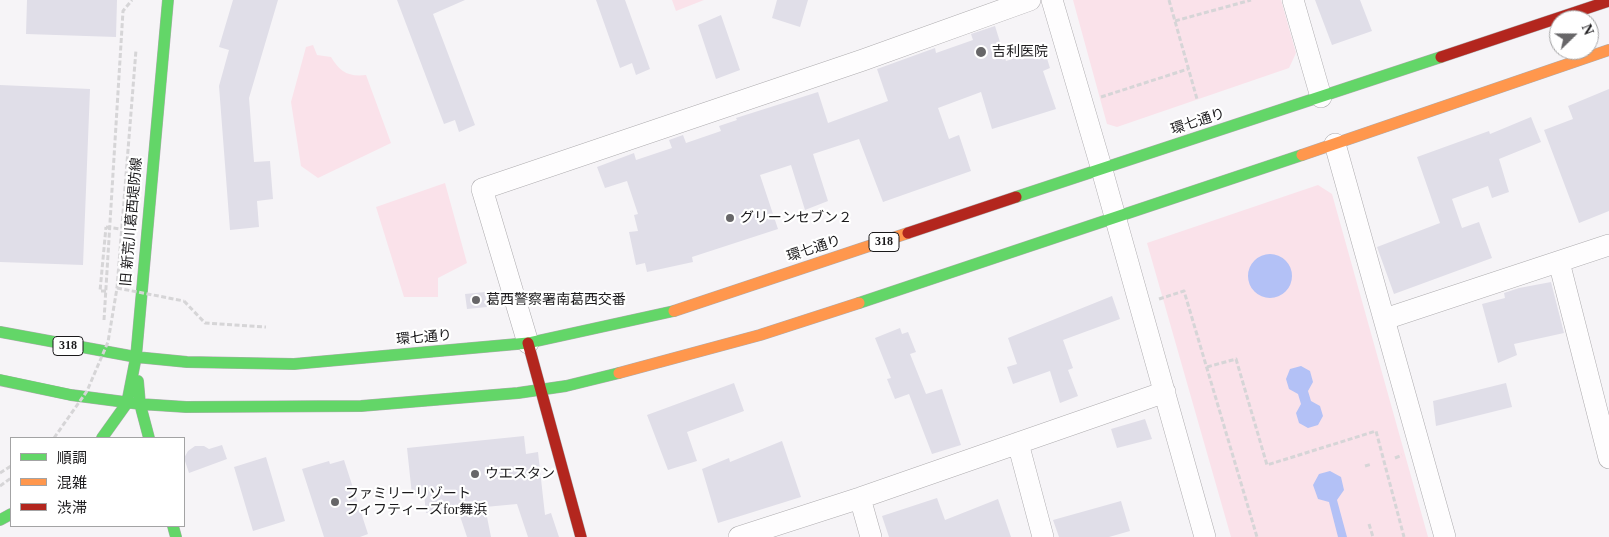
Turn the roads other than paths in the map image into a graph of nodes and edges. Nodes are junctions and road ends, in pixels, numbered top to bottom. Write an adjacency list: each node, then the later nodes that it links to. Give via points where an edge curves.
1 (168, 0): 16 (main road, 旧 新荒川葛西堤防線)
2 (1030, 0): 15 (street, via 482,189)
3 (1052, 0): 9 (street)
4 (1293, 0): 7 (street)
5 (1609, 1): 7 (main road, 環七通り / 318)
6 (1609, 50): 8 (main road)
7 (1321, 97): 9 (main road, 環七通り / 318)
8 (1335, 144): 10 (main road); 13 (street)
9 (1102, 170): 10 (street); 15 (main road, 環七通り / 318, via 658,316)
10 (1116, 218): 18 (main road, via 760,335 620,374); 19 (street)
11 (1609, 245): 12 (street)
12 (1559, 262): 13 (street); 25 (street)
13 (1385, 319): 32 (street)
14 (0, 332): 16 (main road, 環七通り / 318)
15 (528, 343): 16 (main road, 環七通り / 318, via 294,364 187,362); 18 (main road)
16 (136, 357): 20 (main road, 旧 新荒川葛西堤防線); 21 (main road)
17 (0, 380): 20 (main road)
18 (542, 390): 21 (main road, via 361,406 186,407); 27 (main road)
19 (1165, 392): 24 (street); 31 (street)
20 (127, 403): 21 (main road); 22 (main road, 旧 新荒川葛西堤防線)
21 (140, 404): 23 (main road)
22 (103, 437)
23 (148, 437)
24 (1018, 443): 26 (street); 30 (street)
25 (1609, 458)
26 (860, 498): 28 (street); 29 (street)
27 (581, 537)
28 (740, 537)
29 (871, 537)
30 (1043, 537)
31 (1205, 537)
32 (1445, 537)

